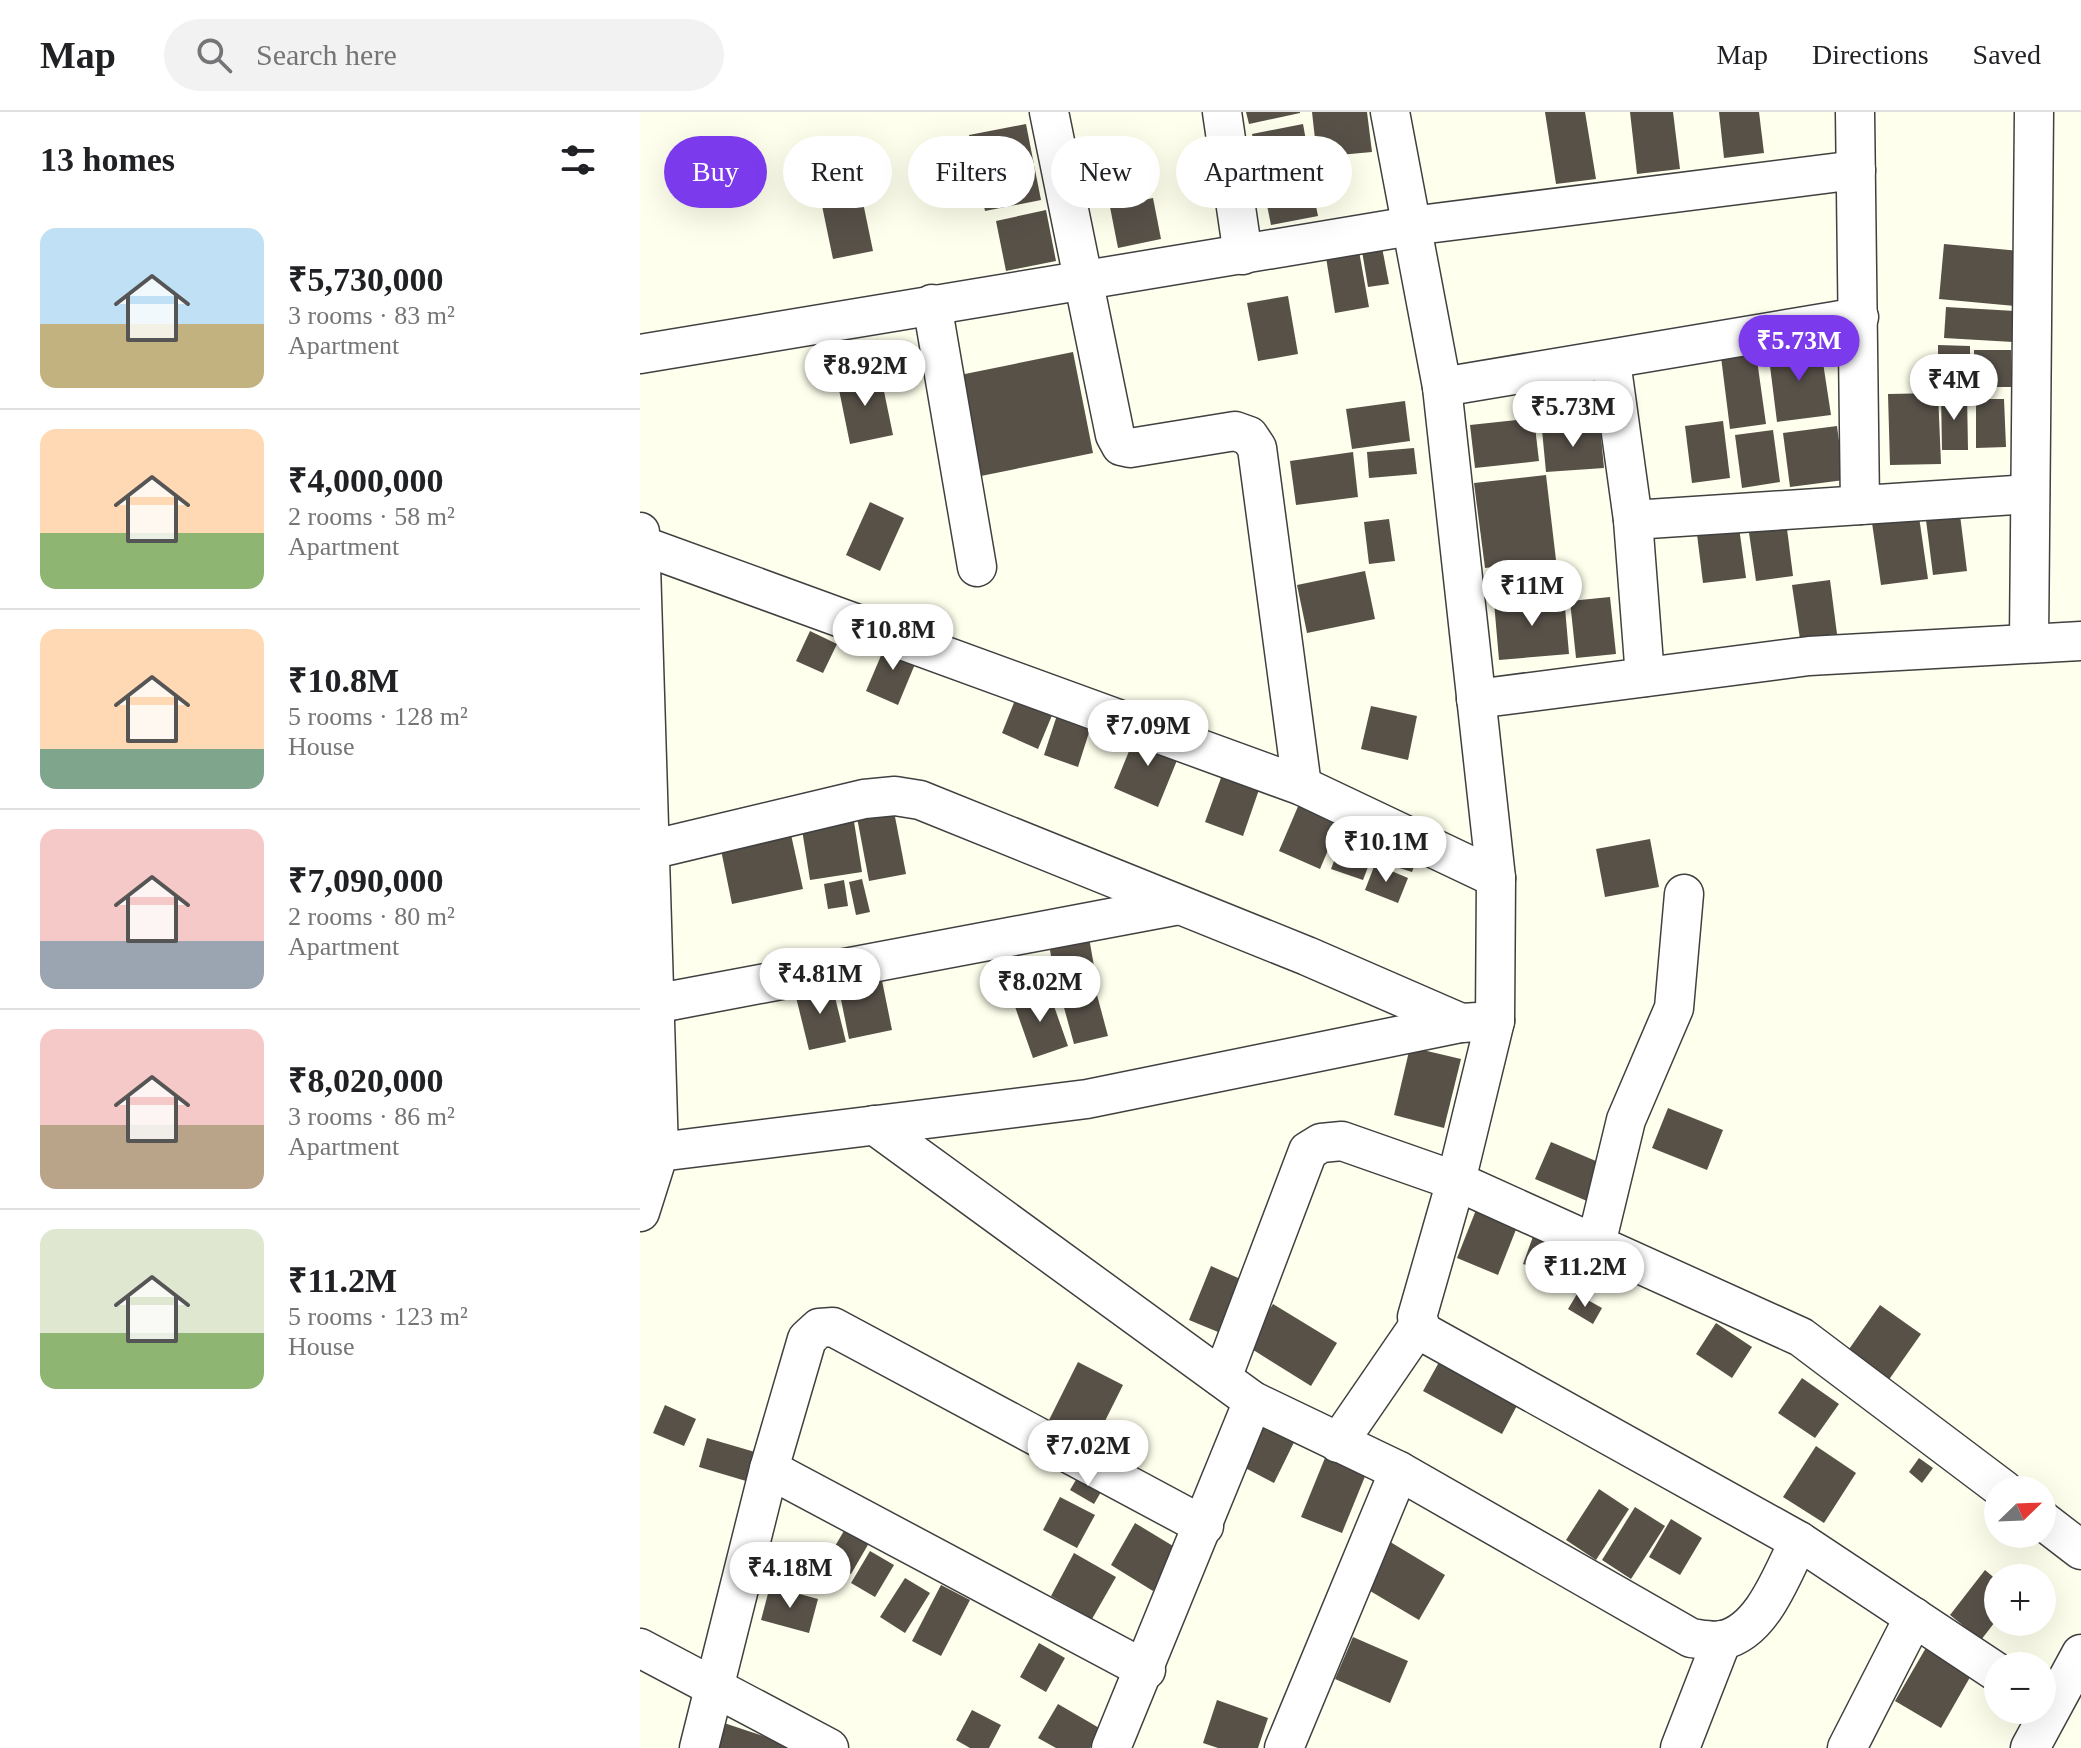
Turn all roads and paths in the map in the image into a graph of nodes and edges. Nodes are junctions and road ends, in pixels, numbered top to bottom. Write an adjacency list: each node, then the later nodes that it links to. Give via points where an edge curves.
1 (1049, 112): 9 (street)
2 (1222, 112): 8 (street)
3 (1390, 112): 7 (street)
4 (1855, 112): 6 (street)
5 (2034, 112): 15 (street)
6 (1856, 170): 7 (street); 11 (street)
7 (1411, 226): 8 (street); 14 (street)
8 (1243, 255): 9 (street)
9 (1082, 279): 10 (street); 24 (street, via 1121,446 1235,431 1249,436 1257,448)
10 (932, 304): 12 (street); 19 (street)
11 (1859, 317): 13 (street); 16 (street)
12 (640, 354)
13 (1611, 361): 14 (street); 17 (street)
14 (1442, 387): 23 (street)
15 (2030, 494): 16 (street); 20 (street)
16 (1860, 505): 17 (street)
17 (1633, 520): 22 (street)
18 (641, 539): 24 (street); 25 (street)
19 (977, 567)
20 (2029, 641): 21 (street); 22 (street, via 1809,656)
21 (2081, 641)
22 (1645, 677): 23 (street)
23 (1476, 699): 26 (street)
24 (1302, 786): 26 (street)
25 (650, 850): 28 (street, via 895,796 955,814); 29 (street)
26 (1496, 878): 31 (street)
27 (1684, 894): 36 (street, via 1674,1008 1626,1120)
28 (1179, 905): 30 (street); 31 (street)
29 (647, 959): 30 (street)
30 (654, 1004): 33 (street)
31 (1478, 1022): 32 (street, via 1087,1099); 34 (street)
32 (874, 1125): 33 (street); 38 (street)
33 (650, 1150): 35 (street)
34 (1456, 1181): 36 (street); 37 (street); 38 (street, via 1342,1141 1321,1143 1308,1151)
35 (640, 1212)
36 (1596, 1244): 43 (street, via 1801,1337)
37 (1419, 1325): 40 (street); 46 (street, via 1423,1332)
38 (1222, 1378): 39 (street)
39 (1253, 1401): 40 (street); 44 (street)
40 (1338, 1443): 42 (street)
41 (769, 1469): 44 (street, via 807,1339 819,1328 833,1327); 53 (street); 54 (street)
42 (1399, 1471): 49 (street, via 1691,1638); 60 (street)
43 (1985, 1476)
44 (1204, 1526): 53 (street)
45 (2056, 1531): 47 (street)
46 (1799, 1541): 48 (street); 49 (street, via 1747,1628)
47 (2081, 1550)
48 (1914, 1617): 52 (street); 62 (street)
49 (1722, 1640): 61 (street)
50 (640, 1648): 54 (street)
51 (2081, 1654): 55 (street)
52 (1984, 1664)
53 (1146, 1670): 59 (street)
54 (715, 1686): 57 (street); 58 (street)
55 (2056, 1692)
56 (2039, 1724): 63 (street)
57 (699, 1748)
58 (829, 1748)
59 (1111, 1748)
60 (1284, 1748)
61 (1680, 1748)
62 (1847, 1748)
63 (2030, 1748)

